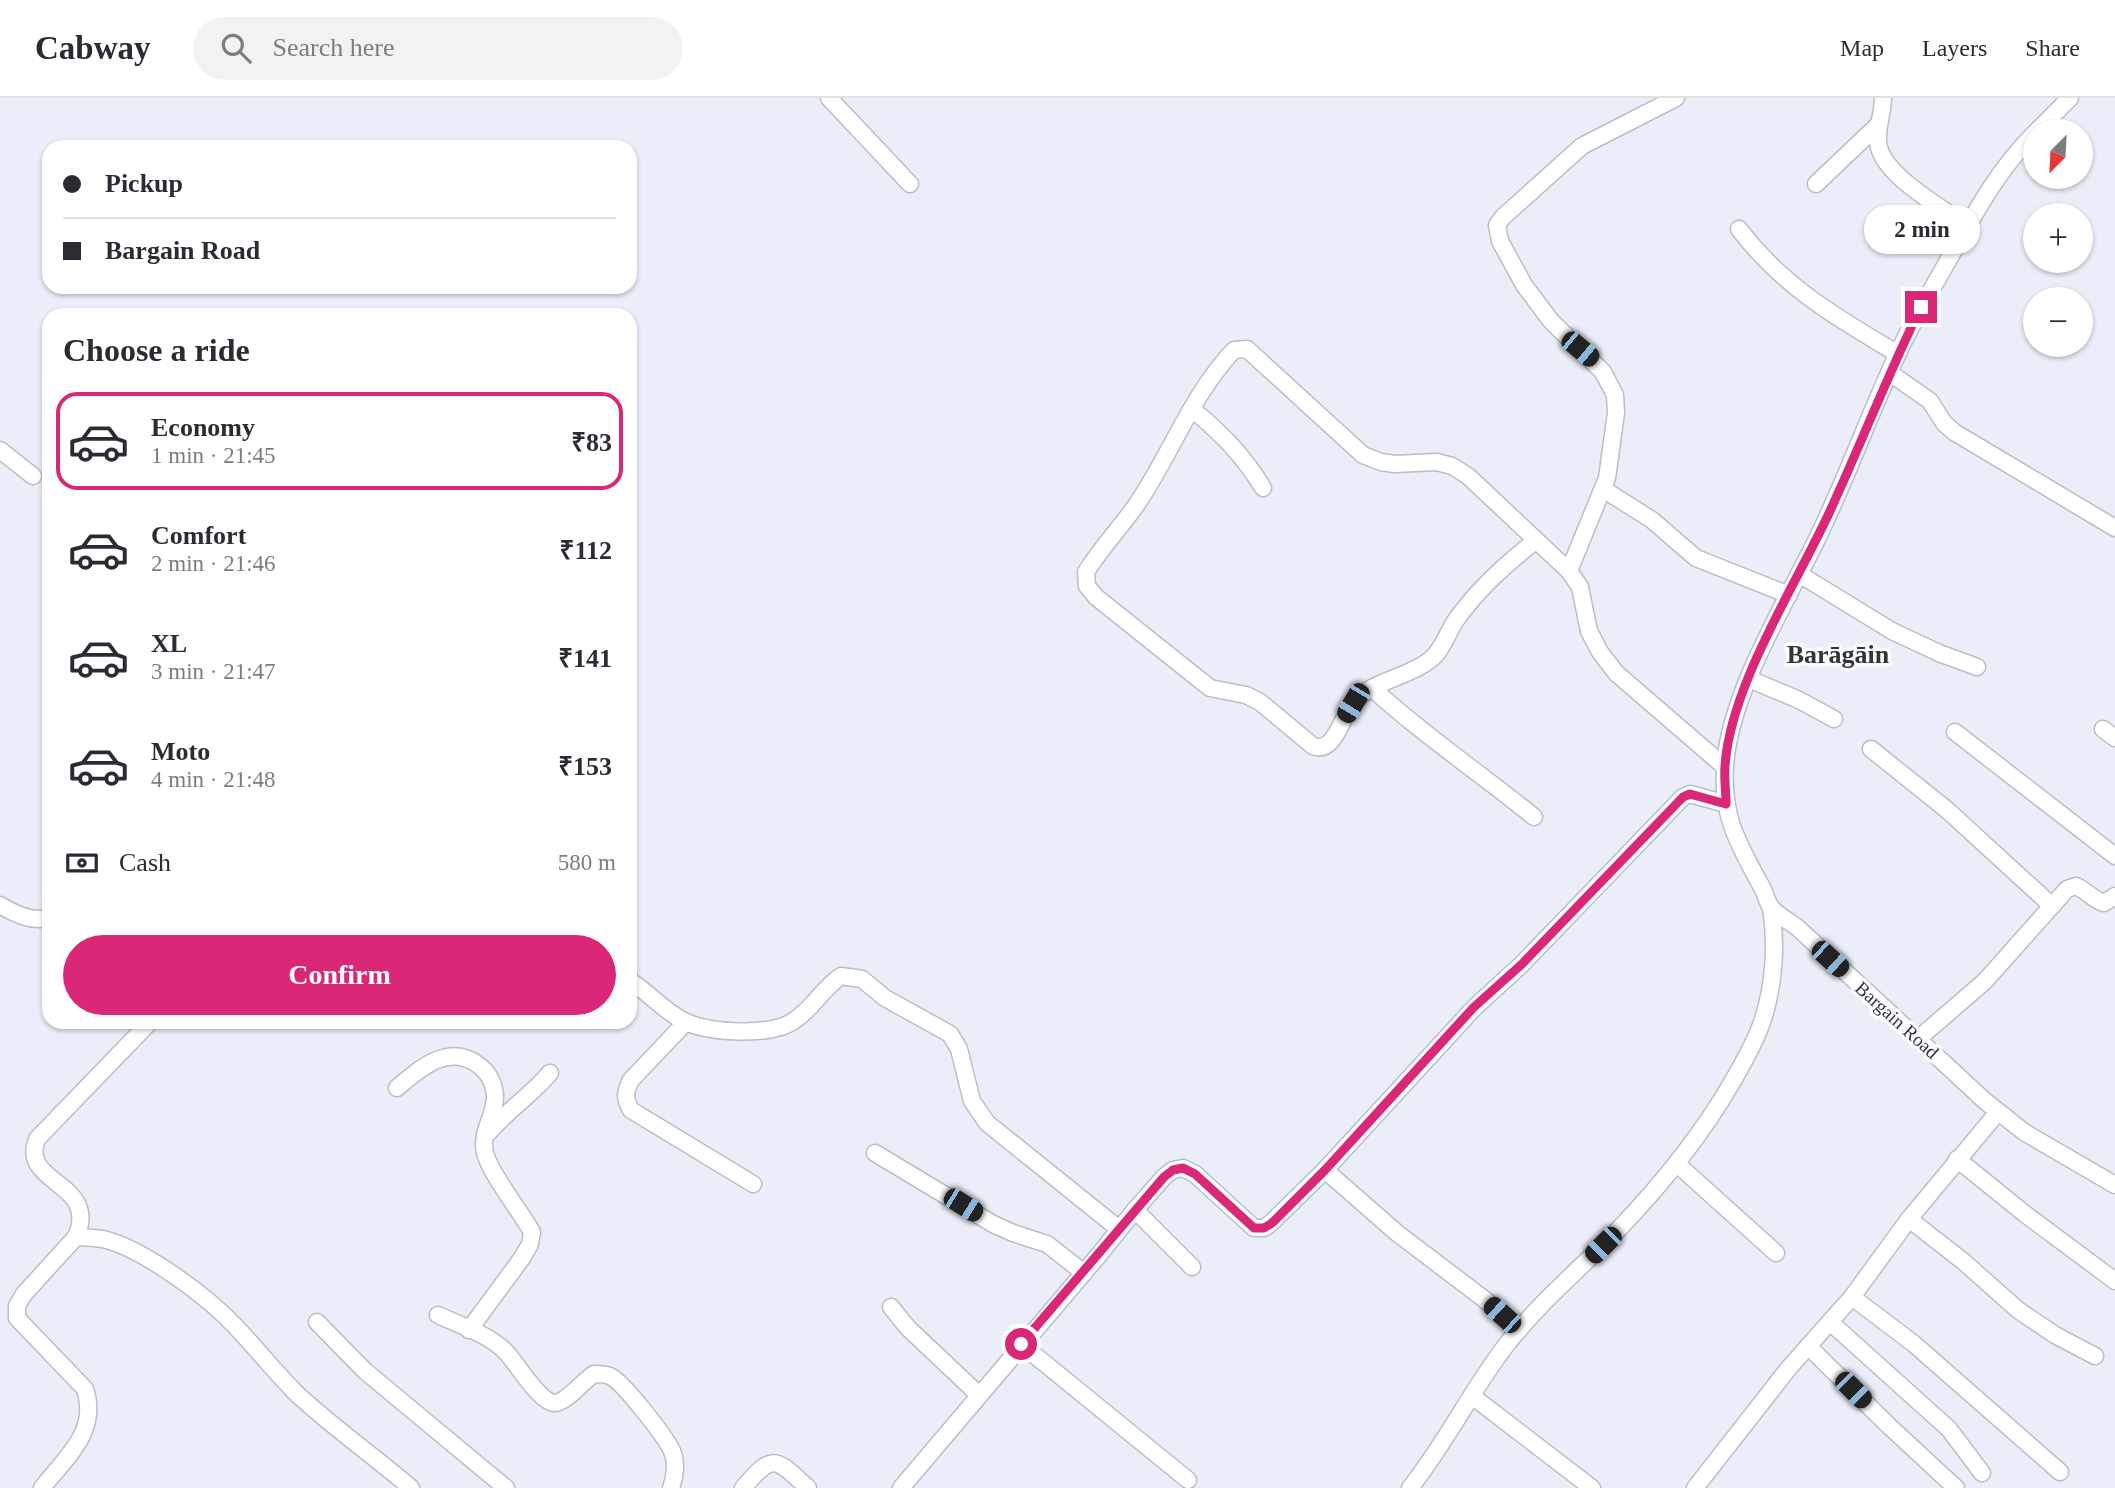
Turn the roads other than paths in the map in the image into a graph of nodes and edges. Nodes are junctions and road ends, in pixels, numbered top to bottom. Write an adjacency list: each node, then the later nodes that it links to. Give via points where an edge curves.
1 (829, 98): 9 (street)
2 (1676, 98): 19 (street, via 1582,146 1497,225 1500,241 1524,285 1550,321 1592,359 1615,395 1611,459)
3 (1898, 98): 5 (street)
4 (2070, 98): 6 (street, Bargain Road)
5 (1883, 102): 7 (street)
6 (2049, 119)
7 (1879, 124): 10 (street); 11 (street, via 1877,145 1887,165)
8 (2023, 148): 11 (street, Bargain Road)
9 (910, 184)
10 (1815, 184)
11 (1967, 226): 13 (street, Bargain Road)
12 (1739, 229): 13 (street, via 1798,290)
13 (1898, 354): 14 (street, Bargain Road)
14 (1889, 373): 20 (street, via 1930,401 1954,432); 23 (street, Bargain Road)
15 (1192, 409): 18 (street, via 1232,444); 21 (street, via 1234,350 1247,349 1363,454 1381,462 1452,466); 27 (street, via 1137,504 1086,572 1087,586 1210,688 1260,702 1320,749 1332,742 1353,703)
16 (0, 450): 17 (street)
17 (33, 476)
18 (1263, 488)
19 (1603, 489): 22 (street); 24 (street, via 1653,520 1696,558)
20 (2115, 528)
21 (1535, 541): 22 (street); 27 (street, via 1482,589 1430,660)
22 (1569, 571): 31 (street, via 1580,587 1590,631 1616,673)
23 (1800, 574): 24 (street, Bargain Road); 25 (street, via 1892,631)
24 (1789, 595): 26 (street, Bargain Road)
25 (1977, 667)
26 (1749, 679): 28 (street); 31 (street, Bargain Road, via 1731,729)
27 (1372, 688): 33 (street, via 1446,752)
28 (1834, 719)
29 (1955, 732): 34 (street)
30 (1871, 749): 37 (street, via 1946,809)
31 (1725, 767): 32 (street, Bargain Road)
32 (1726, 804): 38 (street, Bargain Road, via 1739,846); 51 (street, via 1690,794 1683,797 1522,964 1474,1007)
33 (1534, 817)
34 (2115, 856)
35 (2115, 896): 37 (street, via 2104,903 2096,901 2076,886)
36 (0, 905): 39 (street)
37 (2052, 906): 43 (street, via 1986,981)
38 (1771, 908): 43 (street, Bargain Road); 50 (street, via 1776,935 1763,1022 1725,1094)
39 (42, 919)
40 (637, 985): 41 (street)
41 (686, 1022): 52 (street, via 631,1080 625,1100 631,1110); 56 (street, via 714,1029 771,1030 793,1022 841,976 862,979 950,1034 959,1049 972,1101 987,1123)
42 (143, 1029): 57 (street, via 37,1139 33,1150 36,1162 82,1212)
43 (1918, 1040): 46 (street, Bargain Road)
44 (550, 1073): 47 (street)
45 (397, 1088): 47 (street, via 438,1058 458,1055 473,1060 490,1075 495,1093)
46 (1998, 1112): 49 (street); 53 (street, Bargain Road)
47 (484, 1137): 67 (street, via 490,1165 532,1233 522,1258)
48 (875, 1153): 60 (street, via 993,1224 1047,1244)
49 (1957, 1159): 55 (street); 61 (street)
50 (1677, 1164): 58 (street); 68 (street)
51 (1325, 1170): 54 (street, via 1264,1228 1245,1222 1205,1182 1183,1168 1173,1170); 68 (street)
52 (753, 1184)
53 (2115, 1185)
54 (1135, 1210): 56 (street); 59 (street)
55 (1909, 1219): 62 (street); 71 (street, via 2018,1310)
56 (1119, 1229): 60 (street)
57 (76, 1237): 78 (street, via 17,1306 17,1318 85,1389 89,1404 82,1438); 79 (street, via 103,1239 127,1248 204,1299 303,1399)
58 (1776, 1253)
59 (1192, 1267)
60 (1084, 1273): 69 (street)
61 (2115, 1281)
62 (1852, 1297): 66 (street); 74 (street, via 1914,1343)
63 (891, 1307): 72 (street)
64 (438, 1315): 67 (street)
65 (317, 1322): 80 (street, via 365,1371)
66 (1830, 1322): 70 (street); 75 (street, via 1949,1429)
67 (470, 1330): 81 (street, via 506,1352 542,1397 554,1403 594,1374 608,1374 617,1380 672,1451)
68 (1519, 1330): 73 (street)
69 (1021, 1344): 72 (street); 76 (street)
70 (1808, 1346): 77 (street); 87 (street)
71 (2095, 1356)
72 (979, 1395): 84 (street)
73 (1472, 1396): 85 (street); 86 (street)
74 (2060, 1472)
75 (1982, 1474)
76 (1188, 1480)
77 (1703, 1485)
78 (42, 1488)
79 (411, 1488)
80 (506, 1488)
81 (671, 1488)
82 (743, 1488): 83 (street, via 768,1462 778,1463)
83 (808, 1488)
84 (901, 1488)
85 (1409, 1488)
86 (1592, 1488)
87 (1956, 1488)

